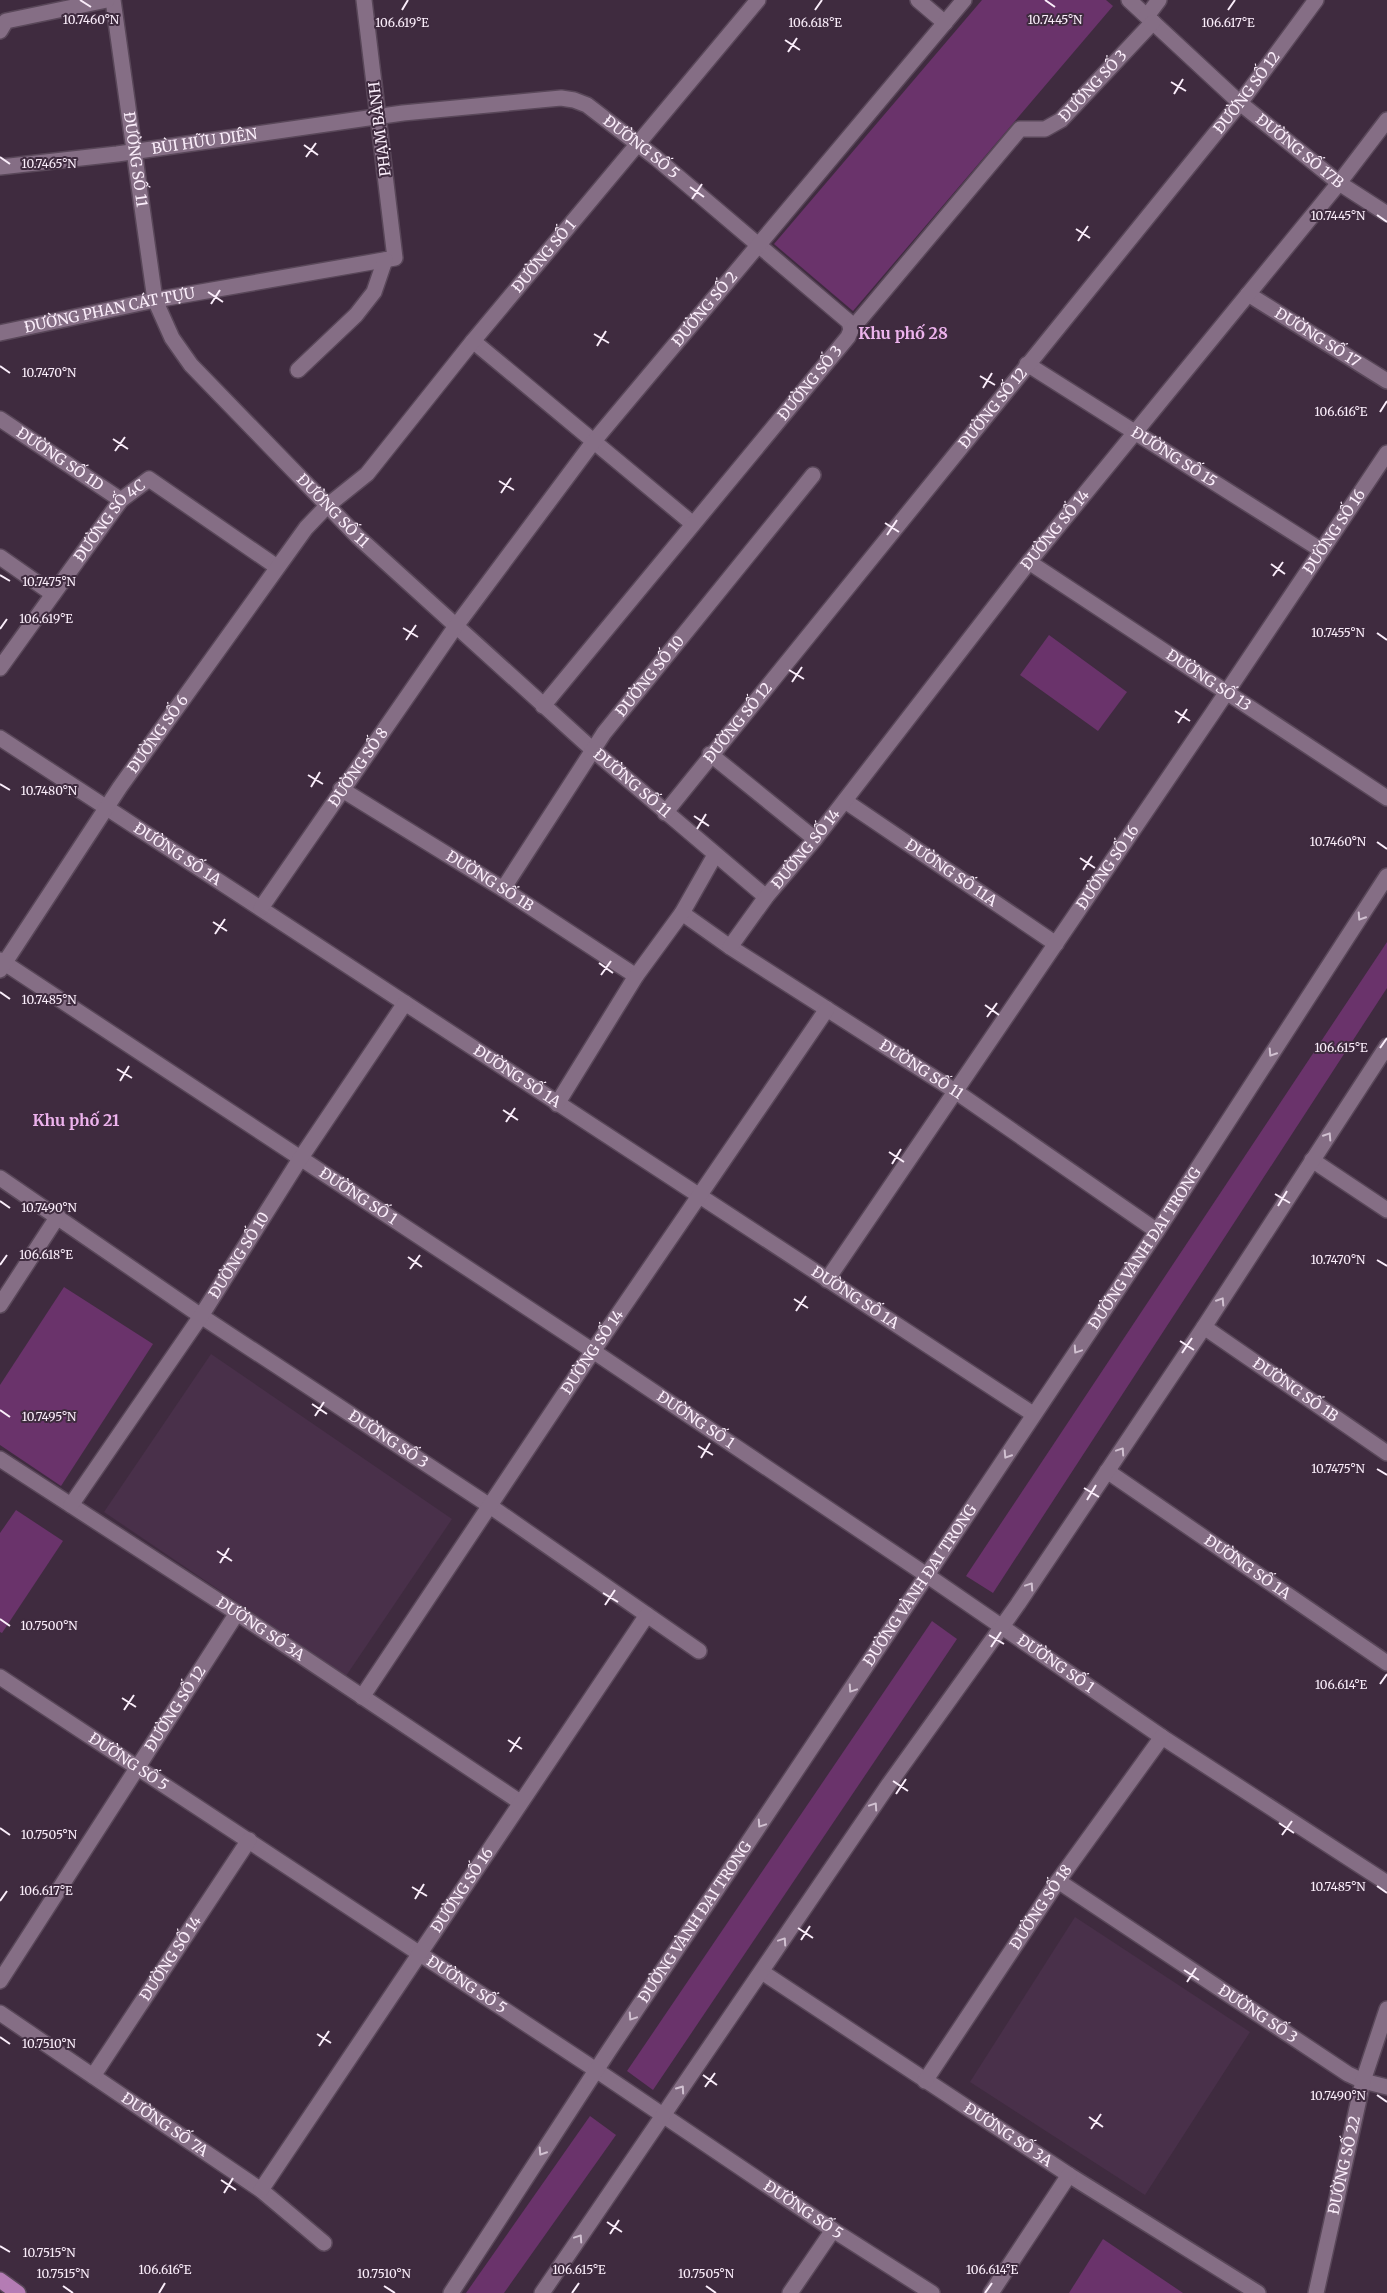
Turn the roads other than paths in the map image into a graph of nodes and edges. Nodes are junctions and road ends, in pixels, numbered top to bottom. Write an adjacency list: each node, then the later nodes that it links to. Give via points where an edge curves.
1 (107, 0): 12 (street)
2 (113, 0): 17 (street, ĐƯỜNG SỐ 11)
3 (364, 0): 14 (street, PHẠM BÀNH)
4 (758, 0): 16 (street, ĐƯỜNG SỐ 1)
5 (918, 0): 11 (street)
6 (964, 0): 11 (street, ĐƯỜNG SỐ 2)
7 (1129, 0): 10 (street, ĐƯỜNG SỐ 17B)
8 (1159, 0): 10 (street, ĐƯỜNG SỐ 3)
9 (1316, 0): 13 (street, ĐƯỜNG SỐ 12)
10 (1150, 19): 13 (street, ĐƯỜNG SỐ 17B); 25 (street, ĐƯỜNG SỐ 3, via 1061,120 1045,129 1020,129)
11 (945, 23): 21 (street, ĐƯỜNG SỐ 2)
12 (3, 26)
13 (1240, 103): 19 (street, ĐƯỜNG SỐ 17B); 28 (street, ĐƯỜNG SỐ 12)
14 (379, 117): 16 (street, ĐƯỜNG SỐ 5, via 561,98 587,105); 17 (street, BÙI HỮU DIÊN); 22 (street, PHẠM BÀNH)
15 (1387, 120): 19 (street, ĐƯỜNG SỐ 14)
16 (638, 144): 21 (street, ĐƯỜNG SỐ 5); 27 (street, ĐƯỜNG SỐ 1)
17 (133, 151): 18 (street, BÙI HỮU DIÊN); 24 (street, ĐƯỜNG SỐ 11)
18 (0, 167)
19 (1339, 183): 20 (street, ĐƯỜNG SỐ 17B); 23 (street, ĐƯỜNG SỐ 14)
20 (1387, 214)
21 (758, 245): 25 (street, ĐƯỜNG SỐ 5, via 850,322); 33 (street, ĐƯỜNG SỐ 2)
22 (390, 259): 24 (street, ĐƯỜNG PHAN CÁT TỰU); 29 (street, via 374,292 356,315)
23 (1248, 294): 30 (street, ĐƯỜNG SỐ 17); 32 (street, ĐƯỜNG SỐ 14)
24 (155, 300): 26 (street, ĐƯỜNG PHAN CÁT TỰU); 37 (street, ĐƯỜNG SỐ 11, via 172,338 191,365)
25 (851, 330): 38 (street, ĐƯỜNG SỐ 3)
26 (2, 333)
27 (474, 341): 33 (street); 37 (street, ĐƯỜNG SỐ 1, via 367,474)
28 (1027, 364): 32 (street, ĐƯỜNG SỐ 15); 50 (street, ĐƯỜNG SỐ 12)
29 (298, 370)
30 (1387, 381)
31 (0, 419): 36 (street, ĐƯỜNG SỐ 1D)
32 (1135, 434): 39 (street, ĐƯỜNG SỐ 15); 41 (street, ĐƯỜNG SỐ 14)
33 (594, 442): 38 (street); 44 (street, ĐƯỜNG SỐ 2)
34 (1387, 454): 39 (street, ĐƯỜNG SỐ 16)
35 (813, 475): 49 (street, ĐƯỜNG SỐ 10)
36 (121, 500): 42 (street, ĐƯỜNG SỐ 4C, via 149,479); 43 (street, ĐƯỜNG SỐ 4C)
37 (327, 506): 42 (street, ĐƯỜNG SỐ 6); 44 (street, ĐƯỜNG SỐ 11)
38 (693, 524): 47 (street, ĐƯỜNG SỐ 3)
39 (1321, 550): 46 (street, ĐƯỜNG SỐ 16)
40 (0, 557): 43 (street)
41 (1029, 562): 46 (street, ĐƯỜNG SỐ 13); 53 (street, ĐƯỜNG SỐ 14)
42 (277, 567): 54 (street, ĐƯỜNG SỐ 6)
43 (53, 594): 45 (street, ĐƯỜNG SỐ 4C)
44 (456, 626): 47 (street, ĐƯỜNG SỐ 11); 51 (street, ĐƯỜNG SỐ 8)
45 (0, 668)
46 (1227, 691): 52 (street, ĐƯỜNG SỐ 13); 63 (street, ĐƯỜNG SỐ 16)
47 (543, 706): 49 (street, ĐƯỜNG SỐ 11)
48 (0, 738): 54 (street, ĐƯỜNG SỐ 1A)
49 (593, 750): 55 (street, ĐƯỜNG SỐ 11); 59 (street, ĐƯỜNG SỐ 10)
50 (710, 754): 55 (street, ĐƯỜNG SỐ 12); 56 (street)
51 (341, 789): 59 (street, ĐƯỜNG SỐ 1B); 61 (street, ĐƯỜNG SỐ 8)
52 (1387, 798)
53 (845, 801): 56 (street, ĐƯỜNG SỐ 14); 63 (street, ĐƯỜNG SỐ 11A)
54 (106, 807): 61 (street, ĐƯỜNG SỐ 1A); 65 (street, ĐƯỜNG SỐ 6)
55 (665, 812): 57 (street, ĐƯỜNG SỐ 11)
56 (815, 839): 60 (street, ĐƯỜNG SỐ 14)
57 (715, 855): 60 (street, ĐƯỜNG SỐ 11); 62 (street)
58 (1387, 876): 78 (street, ĐƯỜNG VÀNH ĐAI TRONG, one-way to 78)
59 (502, 889): 66 (street, ĐƯỜNG SỐ 1B)
60 (766, 897): 64 (street, ĐƯỜNG SỐ 14)
61 (261, 908): 67 (street, ĐƯỜNG SỐ 1A)
62 (682, 913): 64 (street, ĐƯỜNG SỐ 11); 66 (street)
63 (1056, 944): 70 (street, ĐƯỜNG SỐ 16)
64 (730, 947): 68 (street, ĐƯỜNG SỐ 11)
65 (2, 964): 72 (street, ĐƯỜNG SỐ 1)
66 (636, 976): 71 (street)
67 (405, 1003): 71 (street, ĐƯỜNG SỐ 1A); 72 (street, ĐƯỜNG SỐ 10)
68 (827, 1009): 70 (street, ĐƯỜNG SỐ 11); 75 (street, ĐƯỜNG SỐ 14)
69 (1387, 1046): 73 (street, one-way to 69)
70 (955, 1091): 78 (street, ĐƯỜNG SỐ 11); 79 (street, ĐƯỜNG SỐ 16)
71 (557, 1104): 75 (street, ĐƯỜNG SỐ 1A)
72 (300, 1159): 81 (street, ĐƯỜNG SỐ 10); 83 (street, ĐƯỜNG SỐ 1)
73 (1312, 1160): 76 (street); 82 (street, one-way to 73)
74 (0, 1178): 77 (street, ĐƯỜNG SỐ 3)
75 (698, 1196): 79 (street, ĐƯỜNG SỐ 1A); 83 (street, ĐƯỜNG SỐ 14)
76 (1387, 1210)
77 (58, 1216): 80 (street); 81 (street, ĐƯỜNG SỐ 3)
78 (1157, 1231): 84 (street, ĐƯỜNG VÀNH ĐAI TRONG, one-way to 84)
79 (827, 1280): 84 (street, ĐƯỜNG SỐ 1A)
80 (0, 1305)
81 (201, 1316): 88 (street, ĐƯỜNG SỐ 10); 89 (street, ĐƯỜNG SỐ 3)
82 (1204, 1327): 85 (street, ĐƯỜNG SỐ 1B); 87 (street, one-way to 82)
83 (593, 1351): 89 (street, ĐƯỜNG SỐ 14); 90 (street, ĐƯỜNG SỐ 1)
84 (1033, 1414): 90 (street, ĐƯỜNG VÀNH ĐAI TRONG, one-way to 90)
85 (1387, 1453)
86 (0, 1459): 88 (street, ĐƯỜNG SỐ 3A)
87 (1107, 1471): 93 (street, one-way to 87); 95 (street, ĐƯỜNG SỐ 1A)
88 (71, 1505): 91 (street, ĐƯỜNG SỐ 3A)
89 (490, 1506): 92 (street, ĐƯỜNG SỐ 3); 97 (street, ĐƯỜNG SỐ 14)
90 (928, 1576): 93 (street, ĐƯỜNG SỐ 1); 109 (street, ĐƯỜNG VÀNH ĐAI TRONG, one-way to 109)
91 (237, 1613): 97 (street, ĐƯỜNG SỐ 3A); 99 (street, ĐƯỜNG SỐ 12)
92 (646, 1615): 94 (street, ĐƯỜNG SỐ 3); 100 (street, ĐƯỜNG SỐ 16)
93 (1002, 1626): 98 (street, ĐƯỜNG SỐ 1); 105 (street, one-way to 93, via 889,1784)
94 (698, 1651)
95 (1387, 1663)
96 (0, 1678): 99 (street, ĐƯỜNG SỐ 5)
97 (362, 1697): 100 (street, ĐƯỜNG SỐ 3A)
98 (1162, 1737): 102 (street, ĐƯỜNG SỐ 18); 103 (street, ĐƯỜNG SỐ 1)
99 (138, 1767): 101 (street, ĐƯỜNG SỐ 5); 106 (street, ĐƯỜNG SỐ 12)
100 (520, 1802): 104 (street, ĐƯỜNG SỐ 16)
101 (249, 1840): 104 (street, ĐƯỜNG SỐ 5); 110 (street, ĐƯỜNG SỐ 14)
102 (1058, 1881): 111 (street, ĐƯỜNG SỐ 18); 112 (street, ĐƯỜNG SỐ 3)
103 (1387, 1883)
104 (420, 1953): 109 (street, ĐƯỜNG SỐ 5); 116 (street, ĐƯỜNG SỐ 16)
105 (762, 1972): 111 (street, ĐƯỜNG SỐ 3A); 114 (street, one-way to 105)
106 (0, 1981)
107 (1387, 2009): 112 (street, ĐƯỜNG SỐ 22)
108 (0, 2013): 110 (street, ĐƯỜNG SỐ 7A)
109 (596, 2070): 114 (street, ĐƯỜNG SỐ 5); 121 (street, ĐƯỜNG VÀNH ĐAI TRONG, one-way to 121)
110 (93, 2076): 116 (street, ĐƯỜNG SỐ 7A)
111 (925, 2081): 115 (street, ĐƯỜNG SỐ 3A)
112 (1363, 2081): 113 (street, ĐƯỜNG SỐ 3); 127 (street, ĐƯỜNG SỐ 22)
113 (1387, 2087)
114 (663, 2116): 117 (street, ĐƯỜNG SỐ 5); 122 (street, one-way to 114)
115 (1068, 2176): 125 (street); 126 (street, ĐƯỜNG SỐ 3A)
116 (261, 2190): 118 (street, ĐƯỜNG SỐ 7A)
117 (833, 2230): 123 (street); 124 (street, ĐƯỜNG SỐ 5)
118 (324, 2242)
119 (0, 2280): 120 (main road)
120 (18, 2293)
121 (451, 2293)
122 (542, 2293)
123 (790, 2293)
124 (932, 2293)
125 (991, 2293)
126 (1258, 2293)
127 (1316, 2293)

